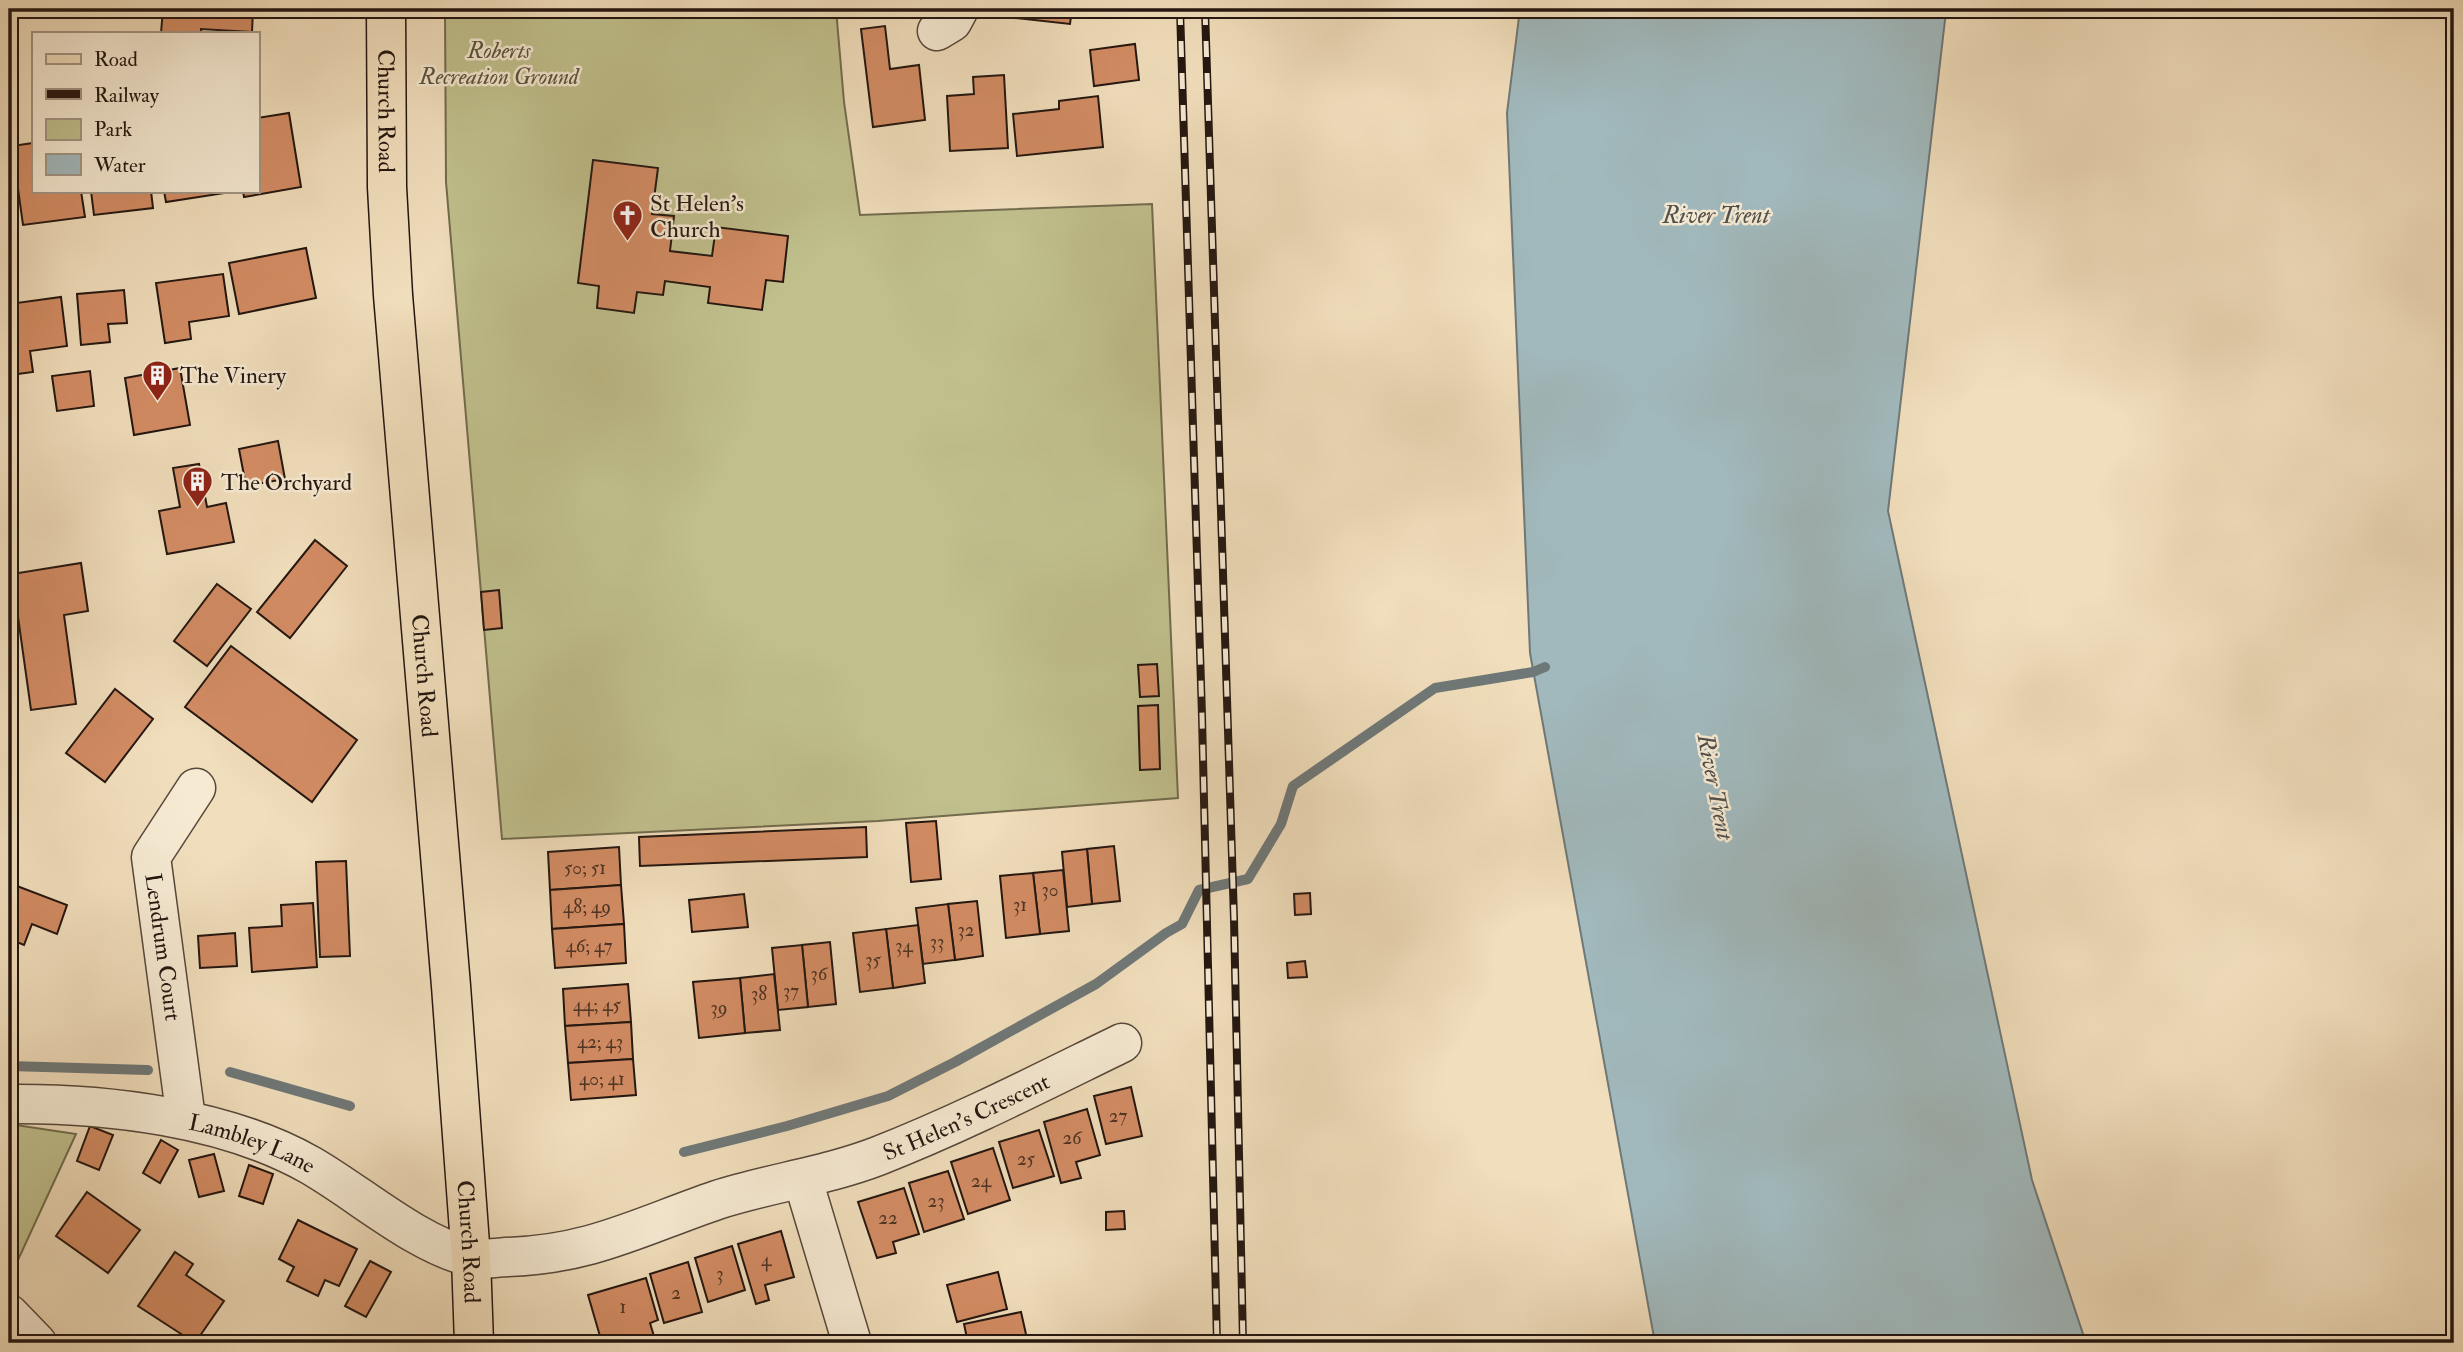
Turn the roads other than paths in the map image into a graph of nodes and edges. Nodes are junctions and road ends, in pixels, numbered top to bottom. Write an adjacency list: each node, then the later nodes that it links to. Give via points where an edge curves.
1 (386, 9): 7 (main road, Church Road, via 393,295)
2 (196, 788): 5 (street, Lendrum Court, via 151,857)
3 (1122, 1043): 6 (street, St Helen's Crescent, via 973,1115 877,1156)
4 (9, 1104): 5 (street, Lambley Lane)
5 (186, 1119): 7 (street, Lambley Lane, via 238,1133 308,1164 395,1220)
6 (803, 1180): 7 (street, St Helen's Crescent, via 719,1200 619,1239 542,1256); 11 (street)
7 (471, 1258): 10 (main road, Church Road)
8 (9, 1314): 9 (street)
9 (37, 1343)
10 (474, 1343)
11 (852, 1343)

